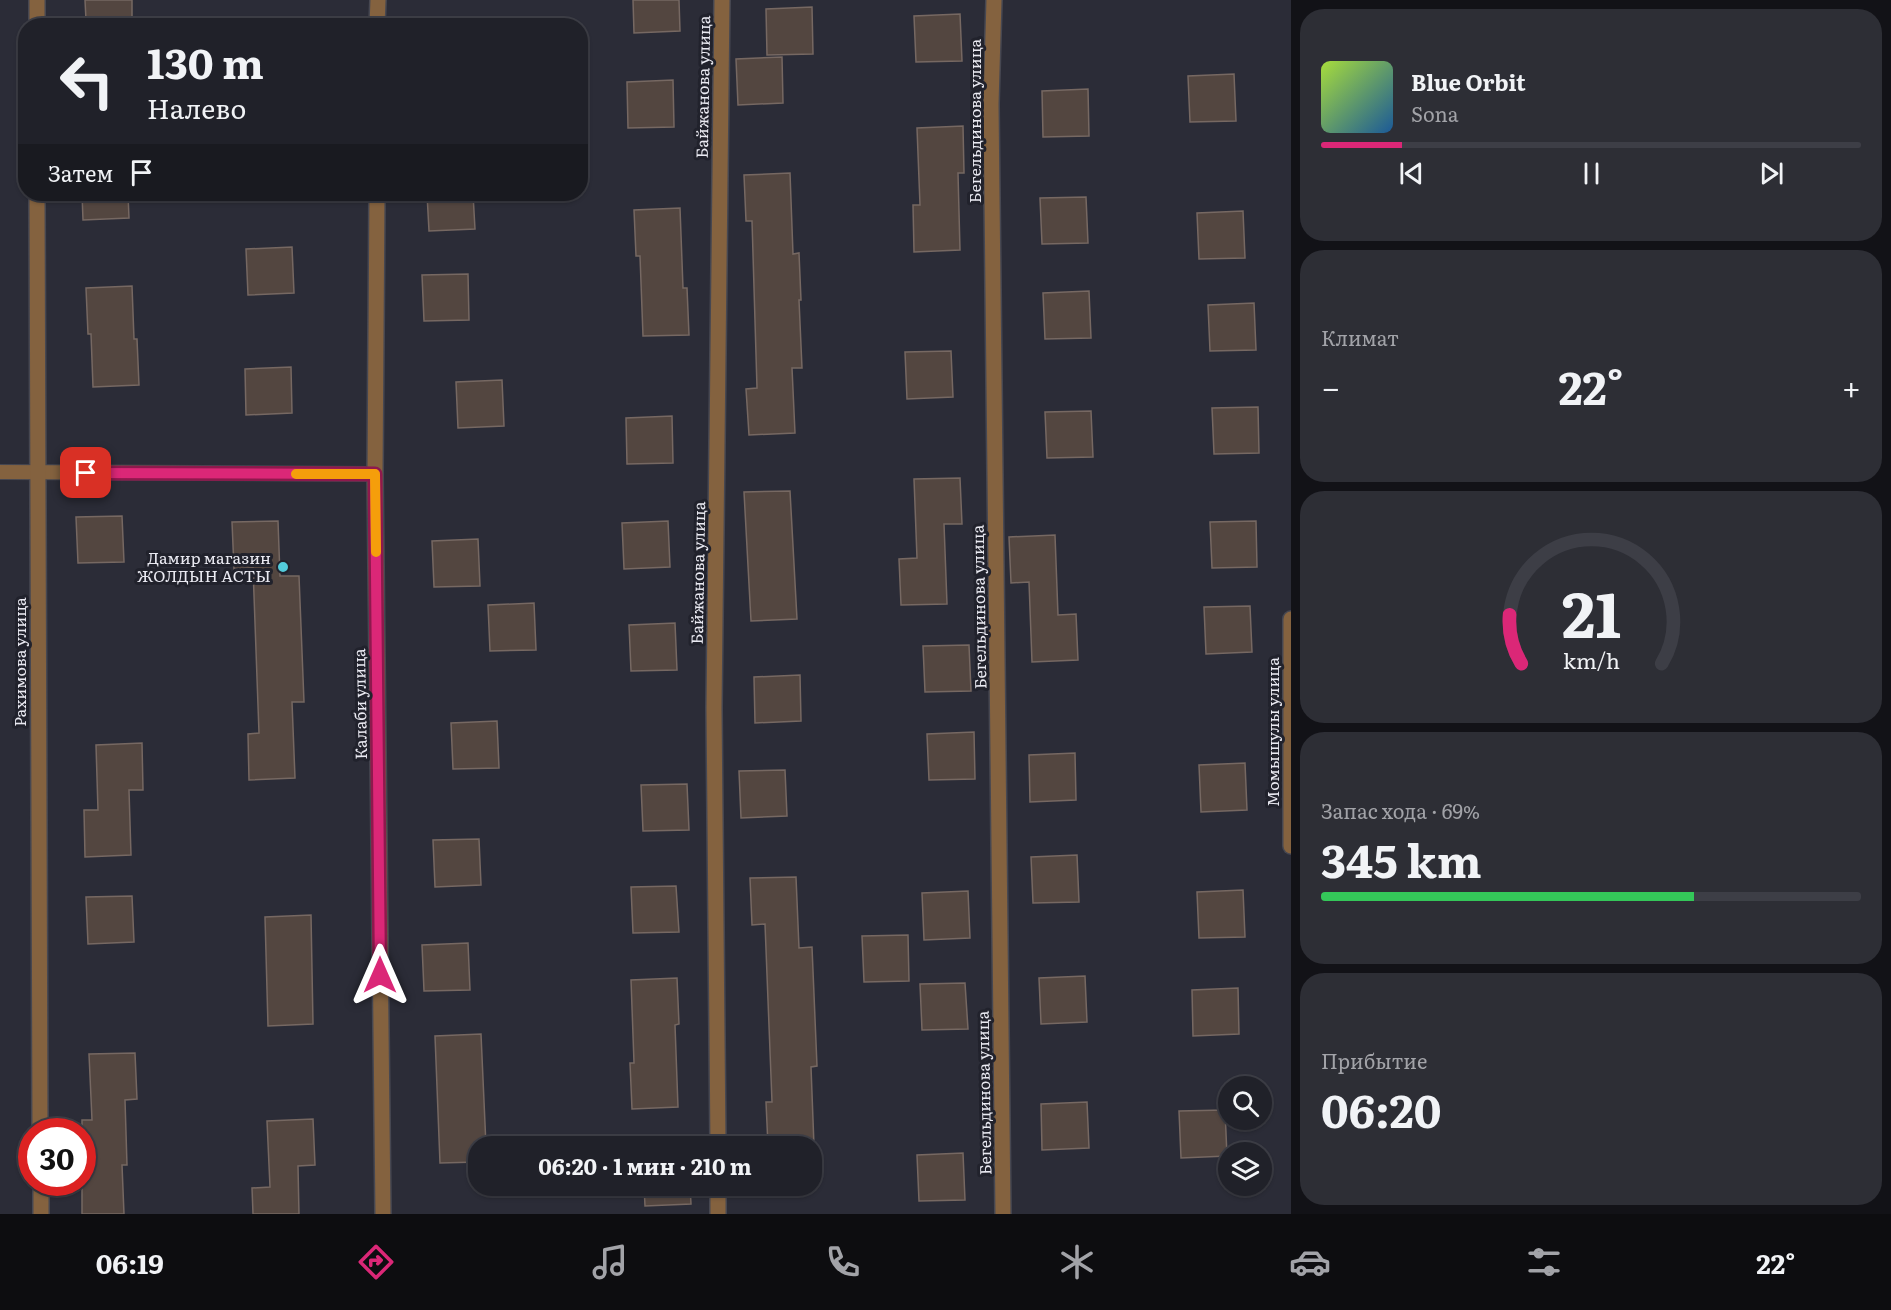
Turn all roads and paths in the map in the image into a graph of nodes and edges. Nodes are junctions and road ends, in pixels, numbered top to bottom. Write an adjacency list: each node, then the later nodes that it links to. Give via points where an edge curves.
1 (37, 0): 5 (street)
2 (378, 0): 6 (street)
3 (722, 0): 15 (street, Байжанова улица, via 714,708)
4 (994, 0): 21 (street, Бегельдинова улица)
5 (37, 18)
6 (377, 18)
7 (37, 201): 10 (street, Рахимова улица)
8 (377, 201): 11 (street, Калаби улица)
9 (0, 472): 10 (lane)
10 (38, 473): 11 (lane); 14 (street, Рахимова улица)
11 (375, 474): 19 (street, Калаби улица)
12 (1291, 619): 13 (street, Момышулы улица)
13 (1291, 846)
14 (40, 1118)
15 (718, 1136)
16 (40, 1196): 18 (street)
17 (718, 1196): 20 (street)
18 (41, 1214)
19 (383, 1214)
20 (718, 1214)
21 (1003, 1214)

